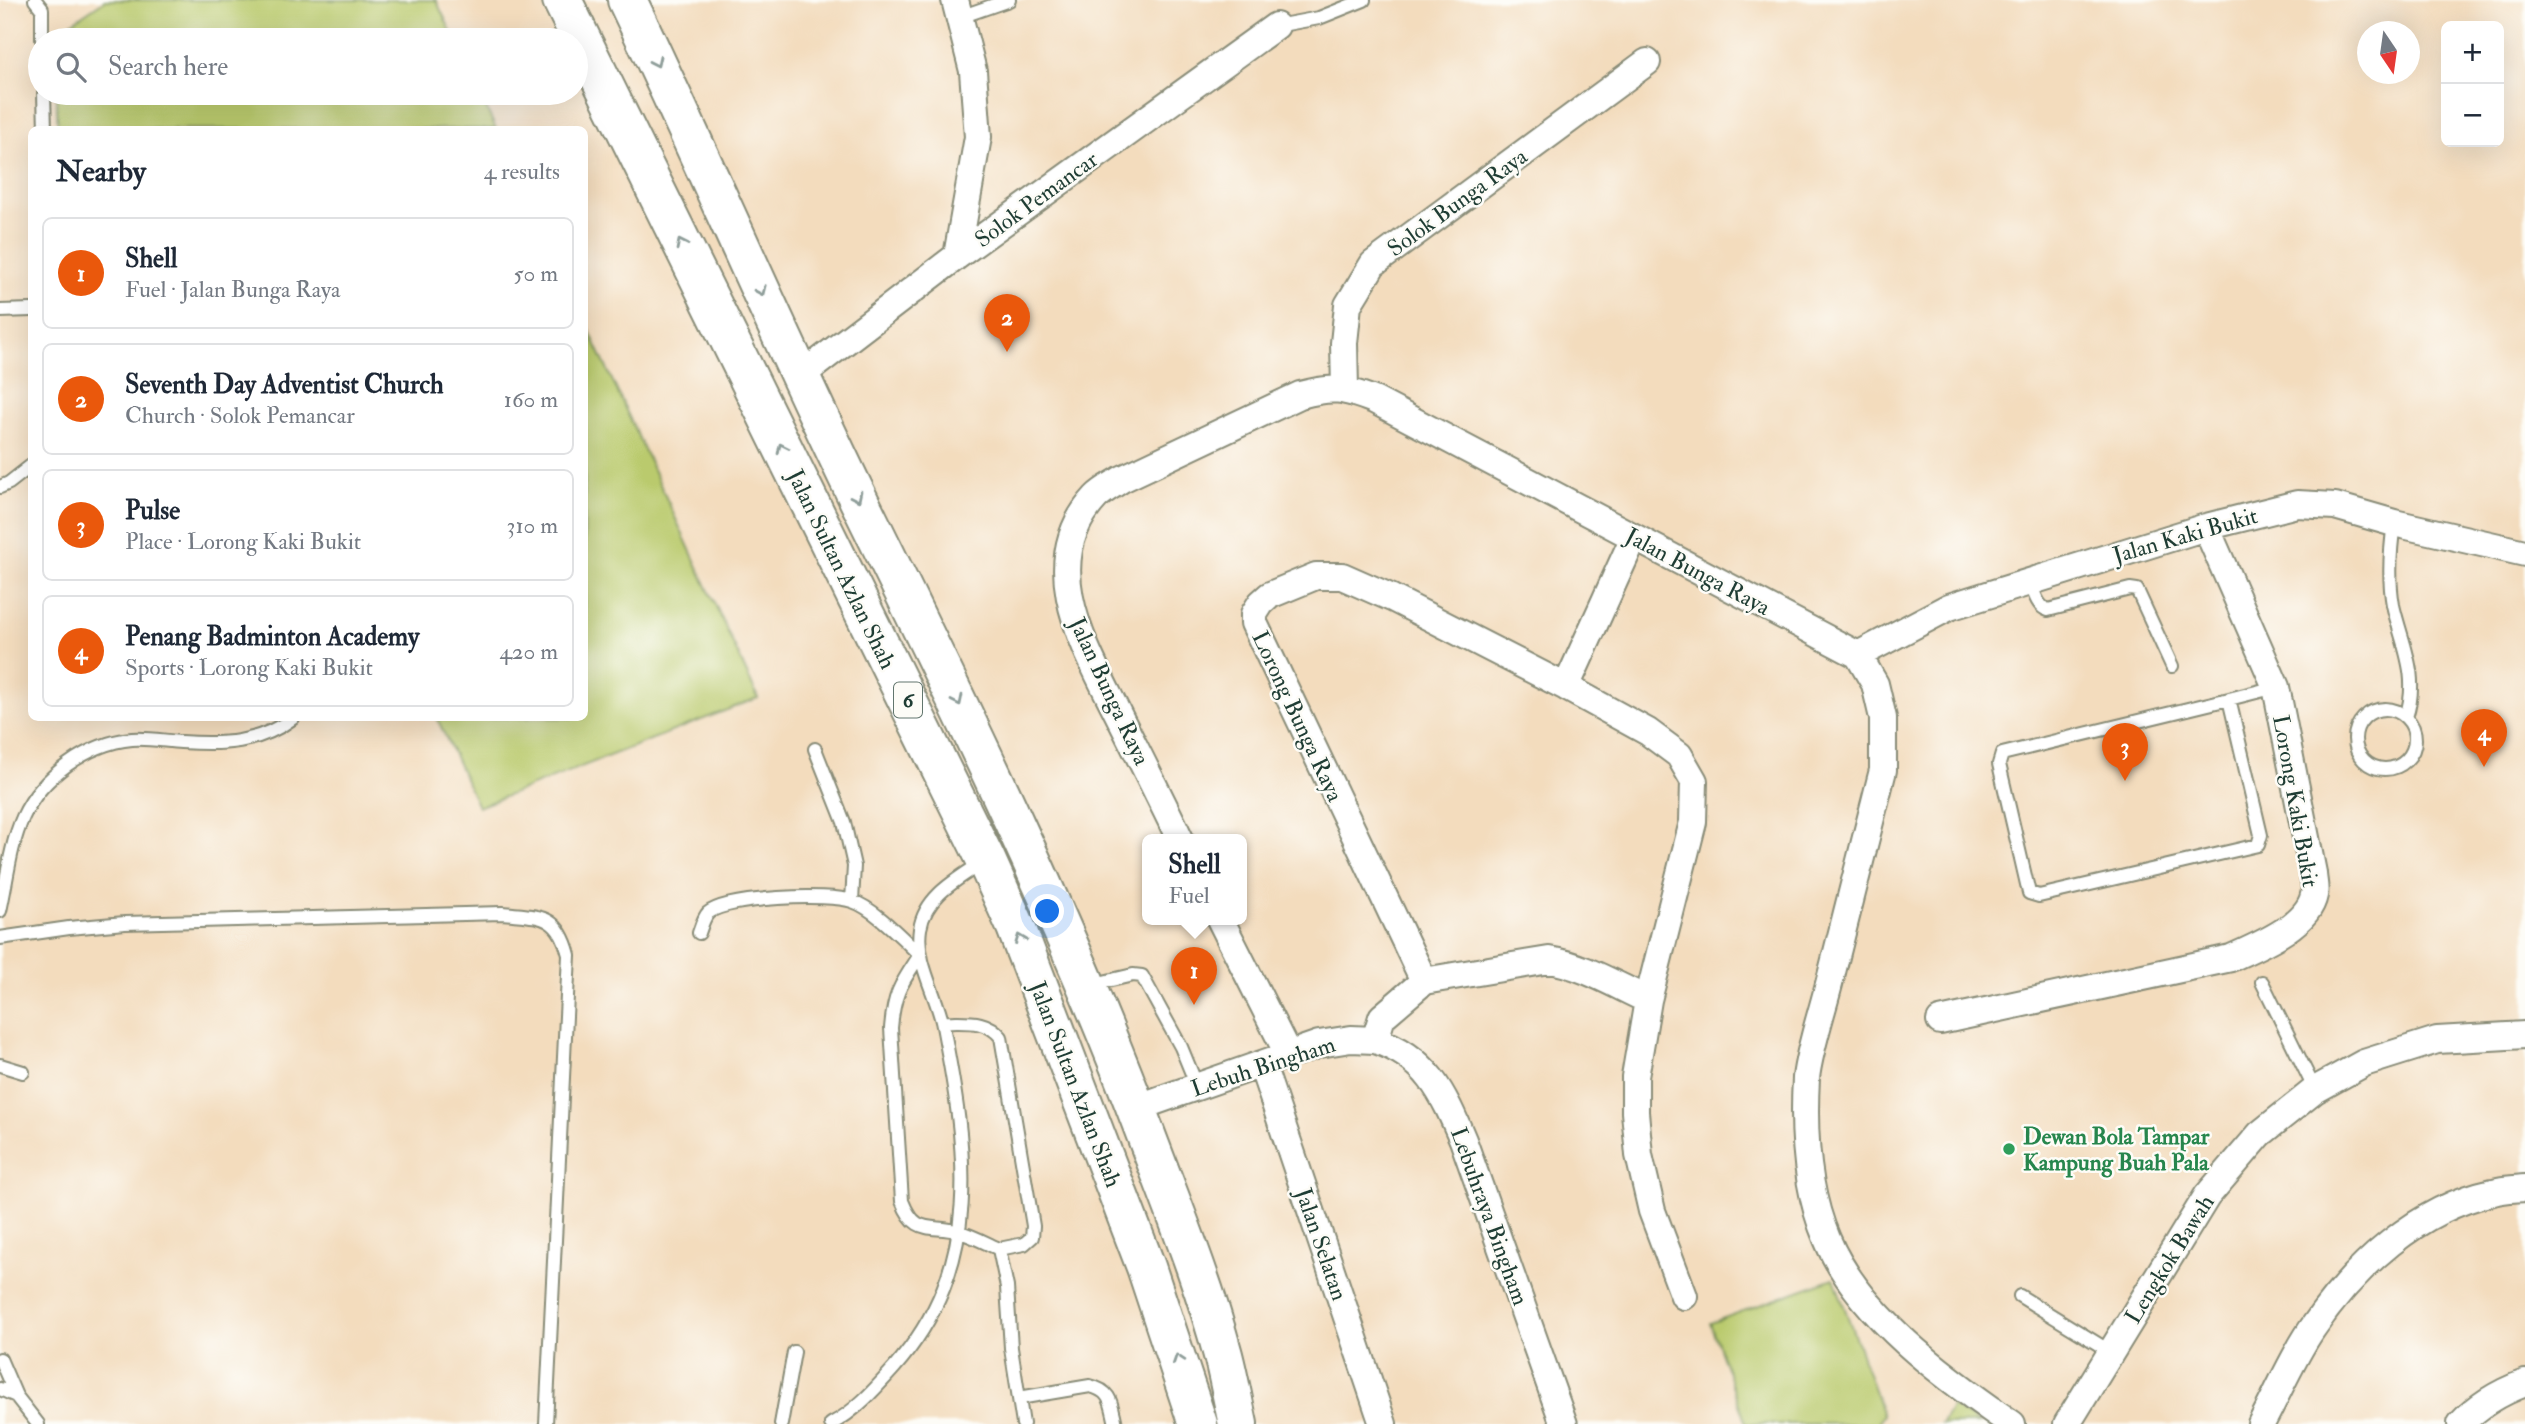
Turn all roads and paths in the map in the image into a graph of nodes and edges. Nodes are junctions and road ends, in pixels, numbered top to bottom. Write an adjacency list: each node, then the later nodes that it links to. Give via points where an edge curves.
1 (35, 0): 8 (lane, via 42,9)
2 (562, 0): 9 (highway, Jalan Sultan Azlan Shah / 6, one-way to 2)
3 (627, 0): 17 (highway, Jalan Sultan Azlan Shah / 6, one-way to 17)
4 (1009, 0): 6 (lane)
5 (1364, 0): 7 (lane, via 1319,18)
6 (958, 8): 14 (street, via 973,71 978,137)
7 (1276, 26): 14 (street, Solok Pemancar)
8 (43, 28)
9 (576, 28)
10 (588, 53): 35 (highway, Jalan Sultan Azlan Shah / 6, one-way to 10)
11 (1647, 62): 18 (street, Solok Bunga Raya, via 1373,264 1348,305)
12 (44, 105): 13 (lane)
13 (45, 126)
14 (957, 256): 17 (street, Solok Pemancar)
15 (28, 310): 16 (lane)
16 (0, 311)
17 (799, 377): 44 (highway, Jalan Sultan Azlan Shah / 6, one-way to 44, via 972,730)
18 (1345, 389): 23 (street, Jalan Bunga Raya); 34 (street, Jalan Bunga Raya, via 1322,389 1300,396 1122,479 1097,495 1072,537 1066,567 1075,622)
19 (28, 468): 20 (lane)
20 (0, 487)
21 (2393, 523): 22 (street, Jalan Kaki Bukit, via 2335,506 2297,504); 24 (street, Jalan Kaki Bukit); 31 (lane, via 2389,576 2411,674 2412,698)
22 (2206, 527): 25 (street, Jalan Kaki Bukit); 29 (street, Lorong Kaki Bukit)
23 (1634, 537): 26 (street, Jalan Bunga Raya); 28 (street)
24 (2525, 553)
25 (2030, 582): 26 (street, Jalan Kaki Bukit, via 1949,607); 27 (lane, via 2043,609 2048,610 2137,590)
26 (1858, 655): 81 (street, via 1875,684 1883,718 1882,770 1807,1076 1811,1186 1827,1240 1874,1310 1945,1374)
27 (2172, 666)
28 (1566, 687): 42 (street, Lorong Bunga Raya, via 1342,576 1317,576 1270,595 1254,614 1257,632); 45 (street, Lorong Bunga Raya, via 1679,755 1694,781 1693,822)
29 (2276, 687): 30 (lane); 46 (street, Lorong Kaki Bukit, via 2315,894 2309,909 2295,923 2231,958)
30 (2229, 699): 30 (lane, via 2002,754 1998,764 2029,893 2039,896 2258,845 2261,835)
31 (2406, 717): 31 (lane, via 2415,733 2407,760 2391,768 2365,761 2356,745 2364,718 2389,709)
32 (288, 721): 37 (lane, via 244,741 134,739 81,756 32,800 16,836)
33 (815, 749): 36 (lane, via 844,822 854,866)
34 (1178, 834)
35 (986, 860): 41 (lane, via 937,895 920,929); 76 (highway, Jalan Sultan Azlan Shah / 6, one-way to 35, via 1146,1267)
36 (852, 901): 39 (lane, via 790,897 729,903 707,914); 41 (lane, via 880,918)
37 (0, 911)
38 (1223, 925): 50 (street)
39 (699, 933)
40 (0, 938): 71 (lane, via 125,923 502,913 541,917 556,925 569,956)
41 (920, 955): 47 (lane); 58 (lane, via 893,1001 891,1028 902,1201 908,1217 919,1226)
42 (1424, 981): 45 (street, via 1549,960); 49 (street, via 1382,1017)
43 (2262, 982): 55 (lane)
44 (1086, 986): 54 (lane, via 1142,976); 56 (highway, Jalan Sultan Azlan Shah / 6)
45 (1648, 1000): 60 (street, Lorong Bunga Raya, via 1635,1077 1639,1155 1652,1211)
46 (1940, 1021)
47 (943, 1022): 58 (lane, via 964,1177); 59 (lane, via 983,1024 994,1027 1001,1037 1032,1237 1024,1244)
48 (2525, 1035): 55 (street, Lengkok Bawah, via 2437,1040 2364,1062)
49 (1375, 1040): 50 (street, Lebuh Bingham, via 1318,1044); 80 (street, Lebuhraya Bingham, via 1426,1070 1446,1101)
50 (1288, 1054): 52 (street, Lebuh Bingham)
51 (0, 1065): 53 (lane)
52 (1262, 1065): 54 (street, Lebuh Bingham); 79 (street, Jalan Selatan)
53 (23, 1073)
54 (1197, 1086): 56 (street, Lebuh Bingham)
55 (2315, 1090): 63 (street, Lengkok Bawah, via 2260,1134 2207,1196)
56 (1136, 1108): 64 (highway, Jalan Sultan Azlan Shah / 6)
57 (2525, 1188): 83 (street, via 2461,1201 2396,1238 2367,1263 2311,1330)
58 (959, 1232): 59 (lane); 73 (lane, via 949,1278 927,1324 880,1384)
59 (999, 1249): 69 (lane)
60 (1684, 1296)
61 (2020, 1296): 63 (lane)
62 (794, 1352): 72 (lane)
63 (2111, 1352): 82 (street, Lengkok Bawah)
64 (1223, 1356): 77 (highway, Jalan Sultan Azlan Shah / 6); 78 (highway, via 1251,1404)
65 (0, 1359): 68 (lane)
66 (2525, 1383): 84 (street, via 2473,1410)
67 (0, 1389): 68 (lane)
68 (16, 1396): 70 (lane)
69 (1019, 1398): 74 (lane); 75 (lane, via 1101,1388 1110,1399)
70 (38, 1424)
71 (546, 1424)
72 (781, 1424)
73 (831, 1424)
74 (1023, 1424)
75 (1116, 1424)
76 (1198, 1424)
77 (1238, 1424)
78 (1257, 1424)
79 (1383, 1424)
80 (1564, 1424)
81 (2012, 1424)
82 (2067, 1424)
83 (2261, 1424)
84 (2461, 1424)

